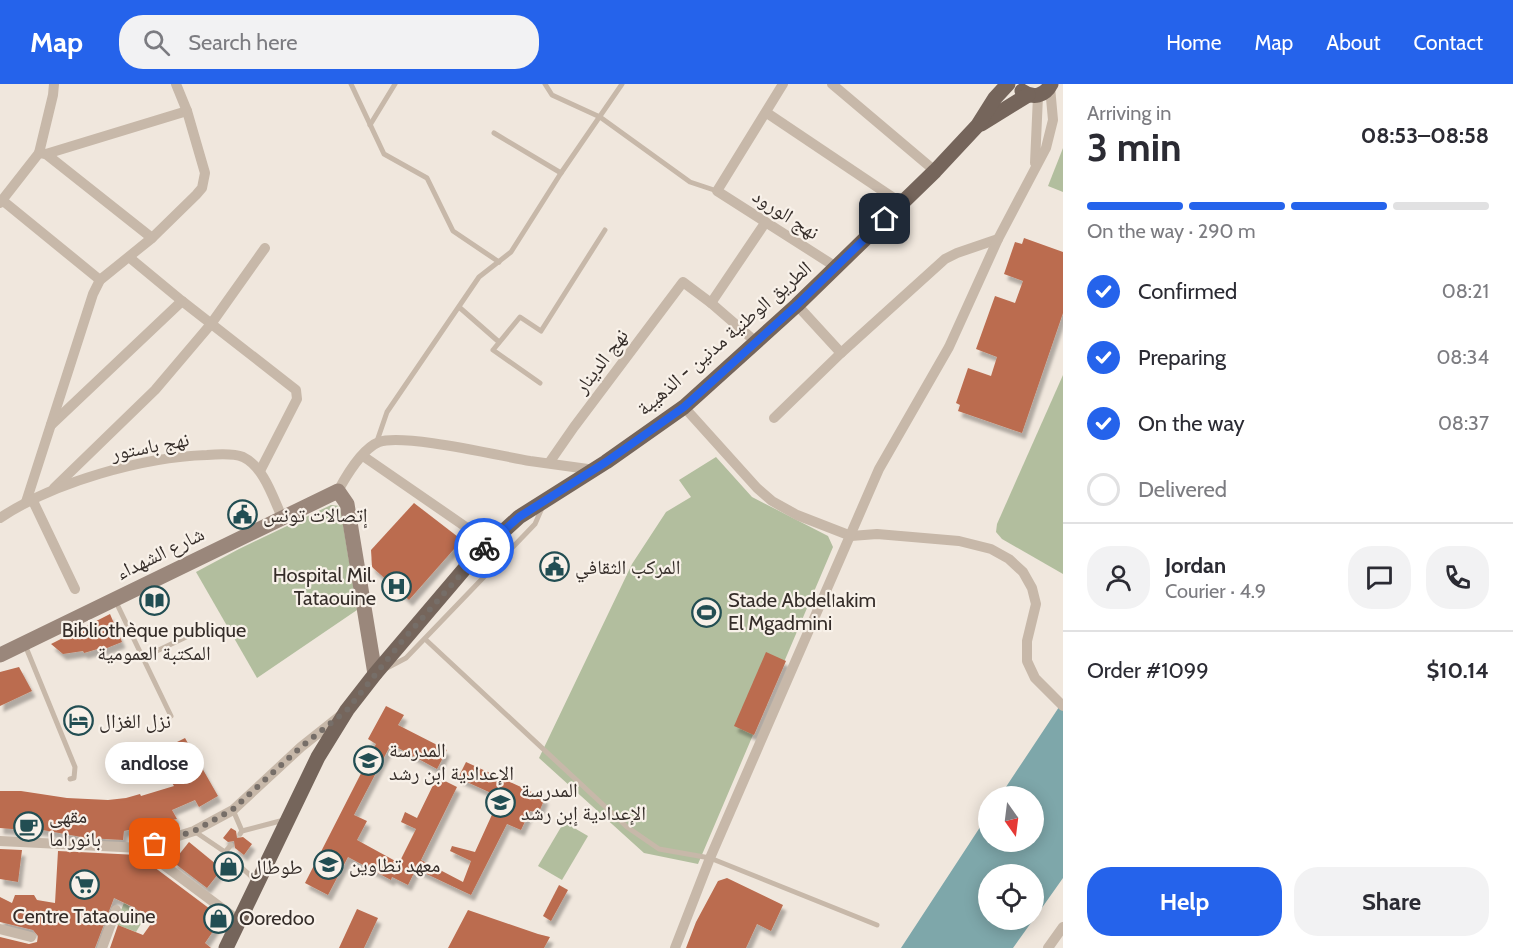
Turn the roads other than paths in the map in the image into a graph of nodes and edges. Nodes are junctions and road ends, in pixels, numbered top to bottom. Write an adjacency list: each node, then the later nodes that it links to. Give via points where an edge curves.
1 (54, 84): 17 (street)
2 (176, 84): 11 (street)
3 (351, 84): 14 (lane)
4 (395, 84): 14 (lane)
5 (546, 84): 13 (lane, via 552,95)
6 (622, 84): 13 (lane)
7 (783, 84): 12 (street)
8 (832, 84): 18 (street)
9 (1008, 84): 15 (main road, الطريق الوطنية مدنين - الذهيبة)
10 (1043, 91): 15 (main road, الطريق الوطنية مدنين - الذهيبة); 26 (street, via 1035,166)
11 (187, 111): 17 (street); 25 (street, via 205,181)
12 (766, 113): 20 (street); 22 (street)
13 (600, 117): 19 (lane); 20 (lane, via 690,182)
14 (370, 124): 29 (lane, via 384,154 427,178 453,231)
15 (978, 125): 18 (main road, الطريق الوطنية مدنين - الذهيبة)
16 (494, 133): 19 (lane)
17 (43, 154): 21 (street); 25 (street)
18 (935, 171): 22 (main road, الطريق الوطنية مدنين - الذهيبة)
19 (561, 173): 29 (lane, via 511,252)
20 (717, 191): 23 (street, نهج الورود)
21 (1, 202): 31 (street)
22 (901, 203): 30 (main road, الطريق الوطنية مدنين - الذهيبة)
23 (765, 223): 30 (street, نهج الورود); 33 (street)
24 (605, 230): 37 (lane, via 541,331 520,317)
25 (152, 238): 28 (street)
26 (998, 238): 39 (street, via 945,259); 56 (street, via 949,347 879,469)
27 (265, 248): 36 (street)
28 (130, 258): 31 (street); 32 (street)
29 (499, 262): 35 (lane, via 479,277)
30 (836, 267): 34 (main road, الطريق الوطنية مدنين - الذهيبة)
31 (100, 280): 43 (street)
32 (182, 302): 36 (street); 43 (street)
33 (711, 303): 38 (street); 46 (street, نهج الدينار, via 683,282)
34 (797, 305): 38 (main road, الطريق الوطنية مدنين - الذهيبة); 39 (street)
35 (459, 307): 37 (lane); 44 (lane, via 387,412)
36 (211, 324): 48 (street, via 292,386 297,394); 49 (street, via 155,390)
37 (500, 342): 40 (lane, via 493,350)
38 (756, 342): 41 (main road, الطريق الوطنية مدنين - الذهيبة)
39 (841, 353): 42 (street)
40 (540, 383)
41 (684, 407): 47 (main road, الطريق الوطنية مدنين - الذهيبة); 56 (street, via 772,501)
42 (774, 418)
43 (50, 427): 52 (street)
44 (377, 443): 45 (street); 46 (street, via 413,441)
45 (363, 456): 50 (street); 57 (street)
46 (549, 463): 47 (street)
47 (595, 470): 51 (main road, الطريق الوطنية مدنين - الذهيبة)
48 (260, 471): 49 (street, نهج باستور, via 243,457 180,456 138,464); 55 (street)
49 (50, 491): 52 (street, نهج باستور)
50 (339, 491): 55 (main road, شارع الشهداء); 65 (main road, via 347,504)
51 (546, 499): 57 (main road, الطريق الوطنية مدنين - الذهيبة); 61 (lane, via 535,524)
52 (29, 501): 54 (street, نهج باستور); 58 (street)
53 (0, 504): 54 (street)
54 (4, 516)
55 (282, 517): 59 (main road, شارع الشهداء)
56 (851, 536): 66 (street, via 959,540 1009,559 1023,572 1036,604 1027,661 1035,678); 77 (street)
57 (489, 543): 65 (main road, الطريق الوطنية مدنين - الذهيبة)
58 (75, 589)
59 (114, 599): 62 (main road, شارع الشهداء); 64 (lane)
60 (203, 629): 64 (lane)
61 (425, 639): 65 (lane, via 406,658); 77 (lane, via 627,827 658,849)
62 (24, 643): 63 (main road, شارع الشهداء); 69 (lane, via 75,766 76,773)
63 (0, 656)
64 (144, 657): 68 (lane)
65 (375, 674): 67 (main road, الطريق الوطنية مدنين - الذهيبة)
66 (1063, 706)
67 (347, 710): 70 (street); 71 (main road, الطريق الوطنية مدنين - الذهيبة, via 318,757)
68 (171, 716)
69 (70, 779)
70 (232, 810): 71 (lane, via 241,833); 72 (street)
71 (288, 819): 78 (main road, الطريق الوطنية مدنين - الذهيبة)
72 (194, 831): 75 (street); 76 (lane)
73 (0, 841): 75 (street)
74 (231, 845): 76 (lane)
75 (141, 848): 80 (street)
76 (225, 852): 78 (lane)
77 (710, 858): 81 (lane); 87 (street)
78 (257, 882): 80 (main road, الطريق الوطنية مدنين - الذهيبة)
79 (116, 910): 85 (street)
80 (239, 921): 86 (main road, الطريق الوطنية مدنين - الذهيبة)
81 (877, 925)
82 (1063, 927): 88 (street)
83 (0, 929): 84 (street)
84 (31, 937)
85 (102, 948)
86 (226, 948)
87 (675, 948)
88 (1048, 948)

